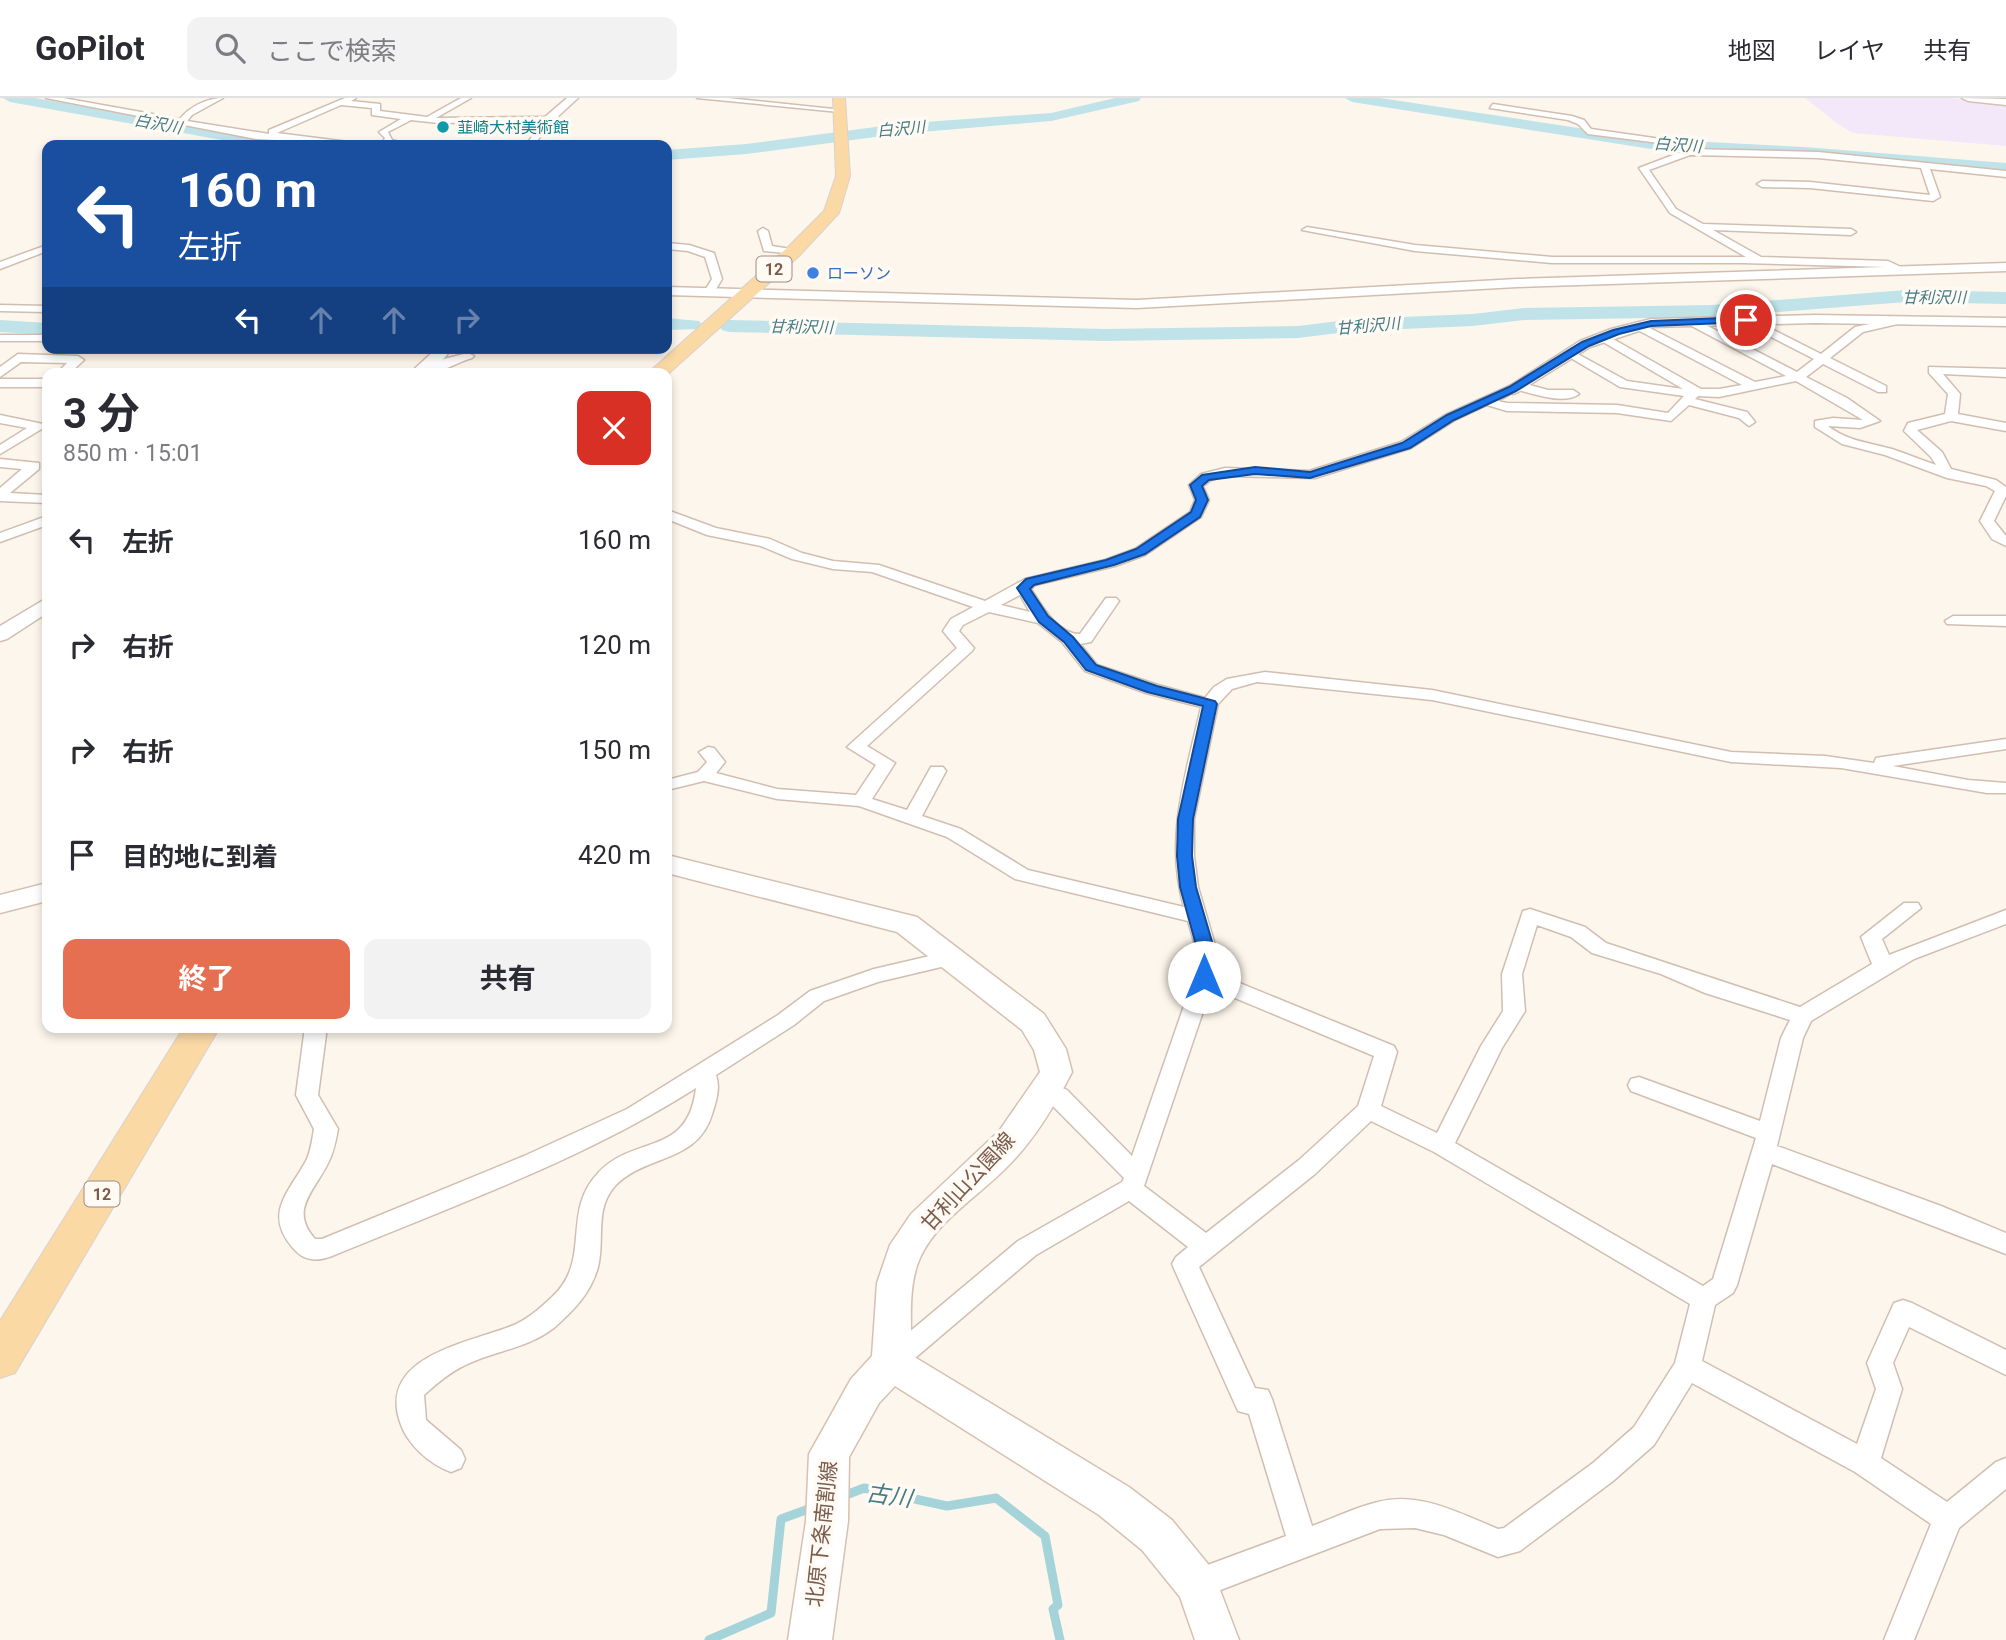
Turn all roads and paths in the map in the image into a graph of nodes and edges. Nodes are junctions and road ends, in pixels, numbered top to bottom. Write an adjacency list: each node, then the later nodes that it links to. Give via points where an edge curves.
1 (50, 98): 13 (street)
2 (219, 98): 17 (street, via 189,113)
3 (352, 98): 9 (street)
4 (467, 98): 15 (street)
5 (573, 98): 16 (street)
6 (701, 98): 11 (street)
7 (1968, 98): 8 (main road)
8 (2006, 102)
9 (340, 103): 14 (street, via 377,106 375,113); 18 (street, via 272,132)
10 (128, 104): 13 (street)
11 (839, 104): 34 (main road, 12, via 843,176 839,193 831,213)
12 (1493, 106): 24 (street, via 1569,118 1588,131 1703,146)
13 (119, 111): 17 (street)
14 (410, 117): 15 (street); 20 (street, via 383,132)
15 (428, 119): 16 (street)
16 (549, 119): 21 (street)
17 (182, 122): 18 (street)
18 (274, 138): 19 (street)
19 (284, 140)
20 (388, 140)
21 (534, 140)
22 (1601, 141): 23 (street)
23 (1689, 152): 24 (street); 28 (street, via 1643,168 1673,211)
24 (1712, 152): 25 (street, via 1818,155)
25 (1925, 166): 26 (street); 27 (street, via 1933,198)
26 (2006, 173)
27 (1762, 184)
28 (1702, 228): 31 (street); 35 (street)
29 (1307, 230): 35 (street, via 1459,253 1552,261)
30 (763, 231): 34 (street, via 768,249)
31 (1851, 232)
32 (672, 246): 41 (street, via 710,255 717,279)
33 (42, 249): 36 (street)
34 (793, 252): 42 (main road, 12)
35 (1758, 261): 38 (street, via 1888,264); 39 (street)
36 (0, 266)
37 (2006, 267): 38 (street)
38 (1899, 270): 39 (street)
39 (1779, 274): 42 (street, via 1505,283 1137,304)
40 (672, 291): 41 (street)
41 (709, 292): 42 (street)
42 (747, 294): 60 (main road, 12)
43 (0, 308): 44 (street)
44 (42, 309)
45 (1746, 320): 46 (street); 48 (street); 56 (street)
46 (1692, 321): 49 (street); 63 (street)
47 (2006, 322): 48 (street)
48 (1857, 324): 56 (street)
49 (1638, 326): 50 (street); 66 (street)
50 (1602, 337): 54 (street); 69 (street)
51 (0, 338): 52 (street)
52 (42, 338)
53 (440, 354): 58 (street)
54 (1570, 354): 67 (street); 69 (street, via 1624,384 1674,393)
55 (468, 355): 59 (street)
56 (1822, 359): 63 (street); 68 (street)
57 (69, 368): 61 (street, via 78,360 18,358)
58 (424, 368)
59 (436, 368)
60 (665, 368)
61 (0, 373)
62 (2006, 373): 73 (street, via 1933,370 1954,394)
63 (1799, 377): 66 (street); 81 (street, via 1874,421 1819,424 1832,435)
64 (0, 383): 65 (street)
65 (42, 383)
66 (1752, 386): 69 (street, via 1719,393)
67 (1515, 388): 70 (street); 72 (street)
68 (1882, 389)
69 (1696, 391): 71 (street)
70 (1573, 394)
71 (1686, 401): 72 (street, via 1671,417 1618,409 1507,407); 75 (street, via 1743,415)
72 (1489, 402): 88 (street, via 1451,417 1406,445 1310,475 1255,471 1206,477 1196,485 1202,500 1196,514 1140,552 1030,582)
73 (1951, 417): 76 (street); 81 (street, via 1917,424 1910,431)
74 (0, 419): 77 (street)
75 (1749, 422)
76 (2006, 426)
77 (42, 427)
78 (42, 428): 79 (street)
79 (0, 450)
80 (0, 463): 82 (street, via 34,466)
81 (1952, 475): 87 (street, via 1991,483 2002,490 1987,522)
82 (0, 496): 83 (street)
83 (42, 499)
84 (672, 516): 90 (street, via 712,533 765,542 797,556 874,568)
85 (42, 522): 86 (street)
86 (0, 538)
87 (2006, 542)
88 (1023, 588): 90 (street); 92 (street)
89 (1111, 601): 96 (street, via 1085,639)
90 (984, 606): 92 (street); 105 (street, via 957,622 951,631 966,648 856,747 886,763)
91 (42, 607): 95 (street)
92 (1043, 619): 96 (street)
93 (1954, 621): 94 (street)
94 (2006, 621)
95 (0, 635)
96 (1068, 639): 97 (street, via 1091,668)
97 (1210, 704): 100 (street, via 1214,694 1231,683 1265,677 1432,695 1731,757); 111 (street, via 1185,819 1186,877)
98 (2006, 744): 100 (street)
99 (708, 752): 102 (street, via 716,762)
100 (1853, 764): 104 (street)
101 (937, 771): 106 (street)
102 (704, 776): 103 (street); 105 (street, via 777,794)
103 (672, 784)
104 (2006, 788)
105 (861, 801): 106 (street)
106 (912, 818): 111 (street, via 954,833 1022,875)
107 (672, 865): 113 (main road, 甘利山公園線, via 907,924)
108 (42, 893): 109 (main road)
109 (0, 904)
110 (1911, 908): 114 (street, via 1871,937)
111 (1197, 917): 115 (street, via 1205,945)
112 (2006, 917): 114 (street)
113 (951, 958): 119 (street, via 874,976 817,996); 121 (main road, 甘利山公園線, via 1033,1022 1050,1049 1056,1072)
114 (1884, 967): 116 (street)
115 (1204, 977): 122 (street, via 1386,1052); 125 (street)
116 (1804, 1016): 123 (street, via 1792,1038); 124 (street, via 1599,948 1578,932 1530,916 1512,974 1514,1011)
117 (198, 1033): 129 (main road, 12)
118 (315, 1033): 119 (street, via 307,1095 326,1129 318,1159 290,1207 289,1220 295,1236 309,1249 323,1249 532,1163 635,1115)
119 (704, 1071): 133 (street, via 708,1081 702,1120 685,1140 618,1169 594,1196 582,1279 566,1300 524,1335 465,1352 434,1368 411,1390 414,1429)
120 (1639, 1085): 123 (street)
121 (1047, 1089): 125 (street, via 1059,1096); 130 (main road, 甘利山公園線, via 996,1157 936,1210 910,1245 897,1270)
122 (1368, 1110): 124 (street); 127 (street, via 1307,1167)
123 (1766, 1142): 126 (street); 128 (street, via 1724,1285)
124 (1442, 1146): 128 (street)
125 (1134, 1182): 127 (street); 130 (street, via 1027,1248)
126 (2006, 1244)
127 (1206, 1247): 137 (street, via 1185,1264 1253,1401)
128 (1704, 1298): 132 (street)
129 (0, 1359)
130 (891, 1363): 138 (main road, via 1114,1501 1157,1535); 139 (main road, 北原下条南割線, via 865,1391 829,1454 827,1521)
131 (2006, 1363): 134 (street, via 1903,1311 1880,1363 1889,1389)
132 (1687, 1367): 134 (street); 137 (street, via 1644,1436 1510,1541 1498,1543 1415,1514 1380,1515)
133 (451, 1459)
134 (1865, 1463): 136 (street)
135 (2006, 1471): 136 (street)
136 (1948, 1519): 141 (street)
137 (1303, 1544): 138 (street)
138 (1197, 1584): 140 (main road)
139 (810, 1640)
140 (1217, 1640)
141 (1899, 1640)

